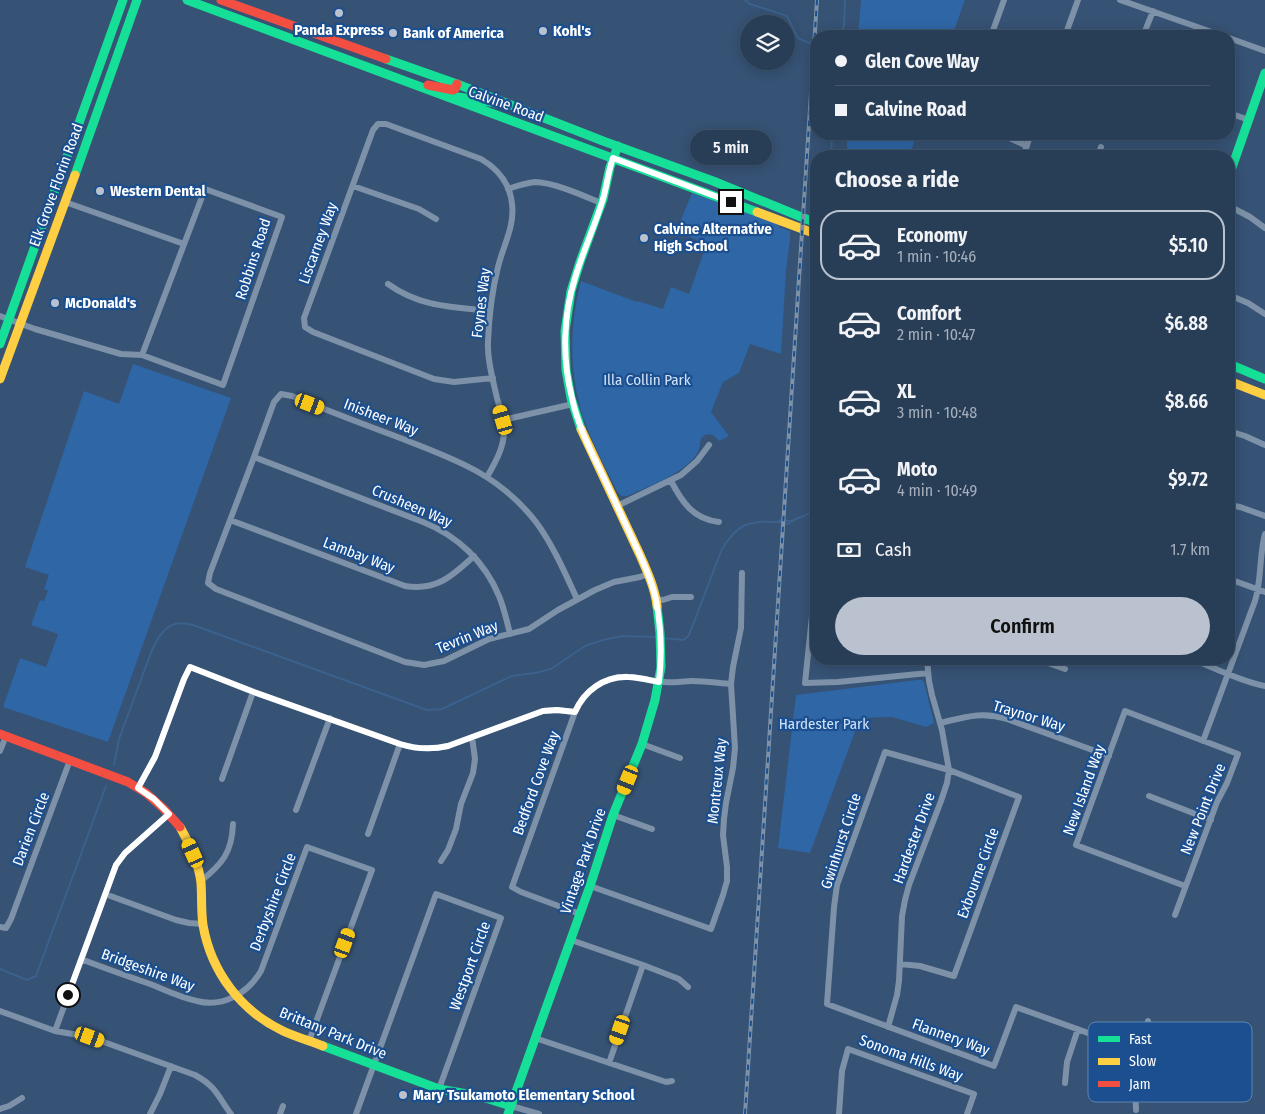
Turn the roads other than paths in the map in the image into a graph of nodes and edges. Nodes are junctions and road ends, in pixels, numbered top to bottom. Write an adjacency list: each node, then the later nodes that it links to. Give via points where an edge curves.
1 (123, 0): 22 (main road, Elk Grove Florin Road)
2 (137, 0): 25 (main road, Elk Grove Florin Road)
3 (186, 0): 14 (main road, Calvine Road)
4 (221, 0): 15 (main road, Calvine Road)
5 (1004, 0): 9 (street)
6 (1078, 0): 10 (street)
7 (1120, 0): 8 (street)
8 (1153, 11): 11 (street); 12 (street)
9 (993, 30)
10 (1068, 30)
11 (1145, 30)
12 (1207, 30)
13 (1235, 40): 16 (street)
14 (305, 44): 15 (main road, via 318,43 344,52); 18 (main road, Calvine Road)
15 (352, 47): 19 (main road, Calvine Road)
16 (1265, 51)
17 (1265, 73): 24 (main road)
18 (412, 84): 19 (main road, via 449,90 455,89); 20 (main road, Calvine Road)
19 (457, 84): 21 (main road, Calvine Road)
20 (454, 99): 21 (main road); 33 (main road, Calvine Road)
21 (504, 103): 28 (main road, Calvine Road)
22 (84, 108): 25 (main road); 49 (main road, Elk Grove Florin Road)
23 (1235, 115): 24 (street)
24 (1249, 120): 34 (main road)
25 (88, 136): 37 (main road, Elk Grove Florin Road)
26 (1014, 140): 29 (street)
27 (1029, 140): 29 (street)
28 (618, 146): 33 (main road, Vintage Park Drive); 41 (main road, Calvine Road)
29 (1027, 146): 31 (street)
30 (1101, 147): 32 (street)
31 (1025, 150)
32 (1100, 150)
33 (613, 158): 38 (main road, Vintage Park Drive); 43 (main road, Calvine Road)
34 (1235, 159)
35 (353, 186): 36 (street, Liscarney Way, via 372,130 378,124 386,124 481,159 493,167); 40 (street, via 419,209); 54 (street, Liscarney Way, via 304,318 305,326 313,332 434,379 454,382)
36 (508, 189): 38 (street, via 541,183); 47 (street, Foynes Way, via 512,203 511,224 497,268)
37 (65, 202): 44 (street); 50 (main road, Elk Grove Florin Road)
38 (601, 203): 59 (main road, Vintage Park Drive, via 569,303 565,357)
39 (1235, 209): 42 (street)
40 (436, 219)
41 (810, 221)
42 (1265, 228)
43 (810, 232)
44 (184, 244): 52 (street, Robbins Road); 52 (street, Robbins Road, via 204,189 282,217 223,385)
45 (388, 284): 47 (street, via 432,304)
46 (1235, 298): 48 (street)
47 (490, 311): 54 (street, Foynes Way, via 488,356)
48 (1265, 314)
49 (4, 318): 50 (street, Robbins Road); 51 (main road, Elk Grove Florin Road)
50 (20, 323): 52 (street, Robbins Road, via 121,354); 56 (main road, Elk Grove Florin Road)
51 (0, 344)
52 (142, 355)
53 (1235, 366): 55 (main road)
54 (493, 378): 60 (street, Foynes Way)
55 (1265, 379)
56 (0, 380)
57 (1235, 383): 58 (main road)
58 (1265, 395)
59 (573, 404): 60 (street); 67 (main road, Vintage Park Drive, via 585,439)
60 (503, 420): 65 (street, Foynes Way, via 503,444)
61 (1235, 433): 63 (street)
62 (709, 445): 66 (street, via 697,461)
63 (1265, 445)
64 (254, 457): 65 (street, Inisheer Way, via 274,402 281,394 456,460); 70 (street, Inisheer Way); 73 (street, Crusheen Way, via 430,524 454,538)
65 (486, 477): 80 (street, Inisheer Way, via 517,501 536,523)
66 (671, 481): 67 (street); 71 (street, via 689,509)
67 (617, 506): 75 (main road, Vintage Park Drive)
68 (1235, 506): 69 (street)
69 (1265, 516)
70 (230, 520): 73 (street, Lambay Way, via 404,586 425,587 444,581); 77 (street, Inisheer Way)
71 (718, 522)
72 (1265, 534): 78 (street, New Point Drive)
73 (474, 556): 82 (street, Crusheen Way, via 494,585)
74 (742, 573): 93 (street, via 741,628)
75 (648, 574): 80 (street, Tevrin Way, via 614,582); 81 (main road, Vintage Park Drive)
76 (1235, 580): 78 (street)
77 (208, 583): 82 (street, Tevrin Way, via 216,589 411,664 437,663 489,639)
78 (1262, 591): 84 (street, New Point Drive)
79 (691, 597): 81 (street)
80 (577, 599): 82 (street, Tevrin Way, via 535,626)
81 (656, 599): 92 (main road, Vintage Park Drive, via 661,646)
82 (510, 634)
83 (810, 644): 90 (street, via 805,683)
84 (1235, 656)
85 (927, 665): 90 (street, Hardester Drive)
86 (1054, 665): 89 (street)
87 (1208, 665): 91 (street)
88 (1231, 665): 91 (street, New Point Drive)
89 (1065, 669)
90 (928, 673): 98 (street, Hardester Drive)
91 (1228, 673): 94 (street); 101 (street, New Point Drive)
92 (659, 682): 93 (street, Bedford Cove Way); 96 (street, Bedford Cove Way, via 629,677 608,680 586,695); 103 (main road, Vintage Park Drive)
93 (731, 684): 121 (street, Montreux Way, via 735,748 723,835 727,881 711,929)
94 (1265, 686)
95 (254, 692): 97 (street); 109 (street); 110 (street, via 190,667 155,757)
96 (575, 712): 100 (street, via 543,711); 124 (street, Bedford Cove Way, via 512,887)
97 (330, 718): 102 (street); 112 (street)
98 (940, 723): 105 (street, Traynor Way, via 976,715 995,716); 108 (street, Hardester Drive)
99 (3, 735): 104 (street); 107 (main road, Brittany Park Drive)
100 (472, 737): 102 (street, via 434,748 421,749); 119 (street, via 473,773 456,829)
101 (1203, 741): 105 (street, New Island Way, via 1125,711); 115 (street, New Point Drive, via 1238,754)
102 (400, 744): 118 (street)
103 (642, 744): 106 (street); 114 (main road, Vintage Park Drive)
104 (0, 751)
105 (1109, 756): 122 (street, New Island Way, via 1076,845)
106 (680, 758)
107 (70, 760): 110 (main road, Brittany Park Drive); 127 (street, Darien Circle, via 10,920 6,928)
108 (949, 770): 130 (street, Hardester Drive, via 905,900); 130 (street, Exbourne Circle, via 1019,797 954,976); 135 (street, Gwinhurst Circle, via 885,752 837,885 828,1004)
109 (222, 779)
110 (138, 788): 113 (main road, Brittany Park Drive)
111 (1149, 796): 115 (street)
112 (296, 810)
113 (169, 814): 120 (main road, Brittany Park Drive, via 187,840); 123 (street, via 120,858)
114 (614, 815): 117 (street); 121 (main road, Vintage Park Drive)
115 (1211, 820): 122 (street, New Point Drive)
116 (233, 824): 120 (street, via 226,856)
117 (652, 829)
118 (368, 834)
119 (441, 861)
120 (201, 881): 126 (main road, Brittany Park Drive)
121 (590, 886): 124 (main road, Vintage Park Drive)
122 (1186, 886): 125 (street, New Point Drive)
123 (105, 894): 126 (street, via 176,920); 129 (street)
124 (580, 914): 128 (main road, Vintage Park Drive)
125 (1175, 915)
126 (203, 924): 133 (main road, Brittany Park Drive, via 217,968)
127 (0, 928)
128 (570, 940): 131 (street); 139 (main road, Vintage Park Drive)
129 (81, 959): 133 (street, Bridgeshire Way, via 195,1001 216,1002); 137 (street)
130 (900, 964): 135 (street, Hardester Drive, via 897,995)
131 (643, 965): 132 (street, via 679,979); 141 (street)
132 (688, 987)
133 (236, 996): 140 (main road, Brittany Park Drive, via 271,1024); 140 (street, Derbyshire Circle, via 249,987 261,970 308,846 372,870)
134 (0, 1011): 137 (street)
135 (888, 1027): 136 (street, Flannery Way, via 994,1066 1016,1007)
136 (1078, 1029): 138 (street, Flannery Way); 145 (street, via 1067,1062)
137 (55, 1031): 143 (street, via 90,1037)
138 (1088, 1033)
139 (535, 1038): 141 (street); 151 (main road, Vintage Park Drive)
140 (309, 1041): 142 (main road, Brittany Park Drive)
141 (609, 1063): 144 (street, via 666,1082)
142 (374, 1065): 146 (main road, Brittany Park Drive); 146 (street, Westport Circle, via 436,894 492,914 501,918); 156 (street)
143 (170, 1066): 153 (street); 154 (street, via 208,1083)
144 (672, 1081)
145 (1065, 1083)
146 (439, 1089): 151 (main road, Brittany Park Drive, via 479,1096)
147 (22, 1098): 150 (street)
148 (1136, 1102): 152 (street)
149 (283, 1106): 155 (street)
150 (0, 1109)
151 (510, 1110): 157 (street)
152 (1136, 1110)
153 (150, 1114)
154 (231, 1114)
155 (280, 1114)
156 (356, 1114)
157 (539, 1114)
158 (839, 1114): 159 (street, Sonoma Hills Way, via 842,1071 848,1049 974,1094)
159 (966, 1114)

